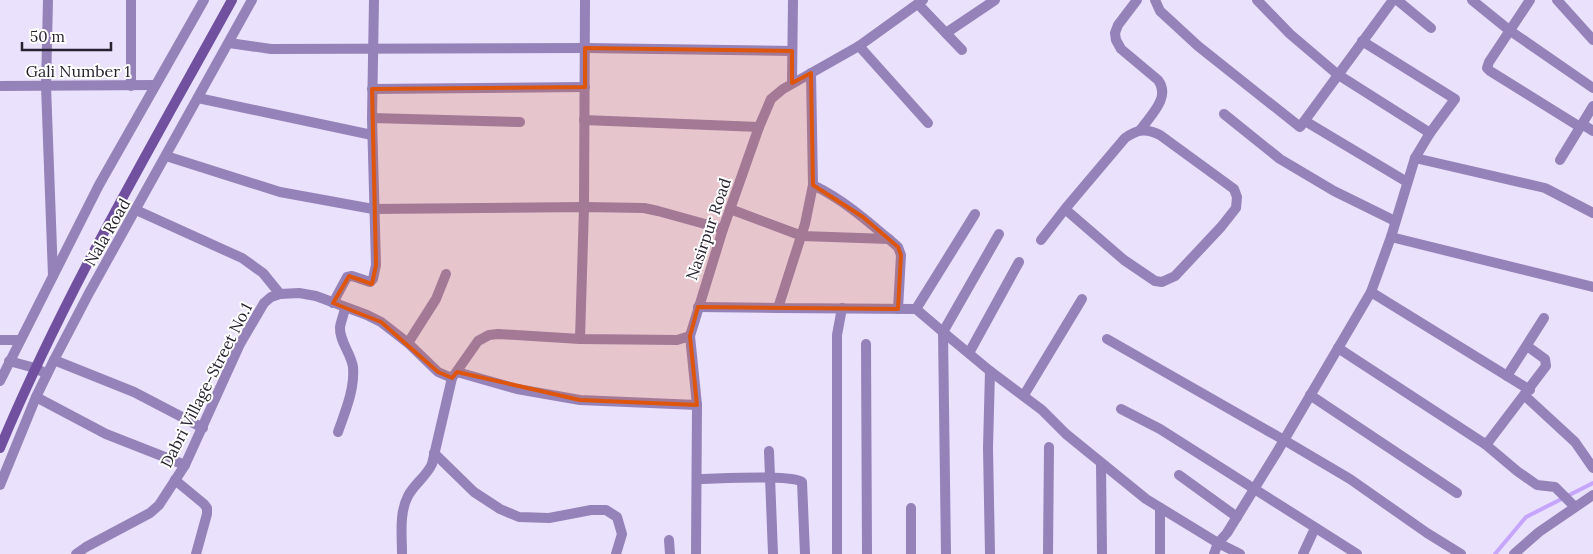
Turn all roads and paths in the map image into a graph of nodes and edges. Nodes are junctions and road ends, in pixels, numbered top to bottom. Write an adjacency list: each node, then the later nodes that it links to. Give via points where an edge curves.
1 (48, 0): 36 (street)
2 (131, 0): 37 (street)
3 (204, 0): 34 (street)
4 (232, 0): 102 (street, via 124,196)
5 (252, 0): 25 (street, Nala Road)
6 (374, 0): 28 (street)
7 (585, 0): 27 (street)
8 (793, 0): 30 (street)
9 (995, 0): 19 (street)
10 (1137, 0): 51 (street, via 1118,24 1116,40 1121,49 1158,80 1164,94)
11 (1155, 0): 46 (street, via 1160,11 1233,76 1300,127)
12 (1256, 0): 32 (street)
13 (1393, 0): 24 (street)
14 (1397, 0): 20 (street)
15 (1472, 0): 21 (street)
16 (1530, 0): 21 (street)
17 (1557, 0): 23 (street)
18 (921, 2): 22 (street); 26 (street, Nasirpur Road)
19 (982, 3): 22 (street)
20 (1431, 28)
21 (1509, 30): 39 (street); 49 (street, via 1487,68)
22 (946, 33): 29 (street)
23 (1593, 40)
24 (1362, 41): 32 (street); 53 (street, via 1455,99)
25 (229, 43): 28 (street, via 271,49); 41 (street, Nala Road)
26 (859, 46): 31 (street, Nasirpur Road); 48 (street)
27 (584, 48): 28 (street); 30 (street); 38 (street)
28 (373, 50): 40 (street)
29 (962, 50)
30 (792, 51): 33 (street)
31 (810, 73): 33 (street, Nasirpur Road); 59 (street)
32 (1337, 74): 46 (street); 53 (street)
33 (792, 83): 50 (street, Nasirpur Road, via 771,99)
34 (156, 85): 37 (street, Gali Number 1); 76 (street, via 99,185)
35 (0, 86): 36 (street, Gali Number 1)
36 (46, 86): 37 (street, Gali Number 1); 76 (street)
37 (131, 86)
38 (585, 87): 40 (street); 45 (street)
39 (1593, 88)
40 (372, 89): 44 (street)
41 (198, 98): 54 (street); 55 (street, Nala Road)
42 (1593, 106): 49 (street)
43 (1224, 114): 67 (street, via 1280,160)
44 (372, 118): 47 (street); 54 (street)
45 (584, 120): 50 (street); 60 (street)
46 (1305, 121): 58 (street)
47 (520, 122)
48 (928, 123)
49 (1581, 126): 52 (street); 57 (street)
50 (759, 127): 62 (street, Nasirpur Road)
51 (1141, 129): 63 (street, via 1125,138); 63 (street, via 1160,135 1217,175 1234,189 1237,197 1236,208 1175,276 1162,282 1155,281 1124,260)
52 (1593, 131)
53 (1430, 133): 56 (street)
54 (372, 135): 61 (street)
55 (166, 156): 61 (street, via 280,192); 64 (street, Nala Road)
56 (1415, 158): 58 (street); 65 (street, via 1545,188)
57 (1560, 160)
58 (1407, 182): 67 (street)
59 (813, 185): 70 (street); 72 (street, via 834,195)
60 (584, 206): 61 (street); 68 (street, via 658,210); 91 (street)
61 (373, 209): 81 (street, via 376,265 373,279 366,282 347,277)
62 (730, 209): 68 (street, Nasirpur Road); 70 (street)
63 (1065, 209): 73 (street)
64 (136, 210): 79 (street, via 242,258 263,273); 100 (street, Nala Road)
65 (1593, 213)
66 (975, 214): 87 (street)
67 (1395, 221): 71 (street)
68 (723, 229): 82 (street, Nasirpur Road)
69 (999, 234): 89 (street)
70 (802, 236): 72 (street); 84 (street)
71 (1391, 237): 77 (street); 78 (street)
72 (889, 239): 86 (street, via 901,255)
73 (1041, 240)
74 (1019, 262): 99 (street)
75 (446, 274): 95 (street, via 436,299)
76 (53, 277): 94 (street)
77 (1593, 287)
78 (1371, 292): 98 (street); 106 (street)
79 (280, 294): 81 (street, via 307,294); 114 (street, Dabri Village-Street No.1, via 264,303 240,344)
80 (1082, 299): 109 (street)
81 (333, 303): 83 (street)
82 (698, 307): 84 (street); 90 (street, Nasirpur Road)
83 (345, 308): 95 (street, via 381,322); 115 (street, via 340,331 352,361 353,378)
84 (778, 308): 85 (street)
85 (842, 308): 86 (street); 149 (street, via 837,335)
86 (898, 309): 87 (street)
87 (916, 309): 89 (street)
88 (1544, 318): 97 (street)
89 (943, 332): 99 (street); 152 (street)
90 (690, 336): 91 (street, via 677,340); 112 (street, Nasirpur Road)
91 (580, 339): 105 (street, via 489,335 478,341)
92 (1107, 339): 116 (street)
93 (0, 340): 94 (street)
94 (20, 340): 101 (street)
95 (408, 343): 105 (street, via 438,372)
96 (866, 344): 150 (street)
97 (1527, 346): 106 (street); 108 (street, via 1547,362)
98 (1338, 348): 110 (street); 117 (street)
99 (969, 353): 103 (street)
100 (54, 360): 104 (street, Nala Road); 114 (street, via 134,392)
101 (9, 361): 102 (street); 107 (street)
102 (35, 368): 104 (street); 119 (street)
103 (990, 371): 109 (street); 153 (street)
104 (47, 374): 111 (street, Nala Road)
105 (454, 375): 112 (street, via 580,400); 121 (street)
106 (1506, 376): 108 (street)
107 (0, 382)
108 (1527, 393): 117 (street); 124 (street, via 1566,432)
109 (1024, 395): 122 (street)
110 (1310, 395): 116 (street); 131 (street)
111 (36, 397): 123 (street, via 106,434); 129 (street, Nala Road)
112 (697, 405): 127 (street, Nasirpur Road)
113 (1121, 408): 130 (street)
114 (203, 428): 123 (street, Dabri Village-Street No.1)
115 (338, 432)
116 (1284, 440): 130 (street); 140 (street, via 1350,479)
117 (1485, 444): 133 (street, via 1537,484 1555,487)
118 (1049, 447): 154 (street)
119 (0, 448)
120 (770, 451): 126 (street)
121 (434, 453): 143 (street, via 428,473 409,494 404,507); 144 (street, via 474,492 519,517 549,518 606,510 617,517 622,534)
122 (1101, 463): 135 (street); 155 (street)
123 (185, 465): 128 (street, Dabri Village-Street No.1)
124 (1591, 466)
125 (1178, 475): 136 (street)
126 (770, 478): 127 (street); 147 (street); 148 (street, via 802,482)
127 (696, 479): 146 (street, Nasirpur Road)
128 (175, 480): 141 (street, Dabri Village-Street No.1, via 150,514); 142 (street, via 207,508)
129 (0, 484)
130 (1254, 487): 136 (street); 137 (street)
131 (1457, 494)
132 (1593, 494): 133 (street)
133 (1572, 504): 161 (street)
134 (911, 508): 151 (street)
135 (1160, 508): 139 (street); 156 (street)
136 (1237, 517): 139 (street)
137 (1315, 528): 159 (street); 160 (street)
138 (669, 540): 145 (street)
139 (1218, 543): 157 (street); 158 (street)
140 (1457, 553)
141 (76, 554)
142 (196, 554)
143 (402, 554)
144 (616, 554)
145 (670, 554)
146 (696, 554)
147 (773, 554)
148 (805, 554)
149 (837, 554)
150 (867, 554)
151 (911, 554)
152 (946, 554)
153 (990, 554)
154 (1048, 554)
155 (1102, 554)
156 (1160, 554)
157 (1214, 554)
158 (1240, 554)
159 (1303, 554)
160 (1357, 554)
161 (1514, 554)

